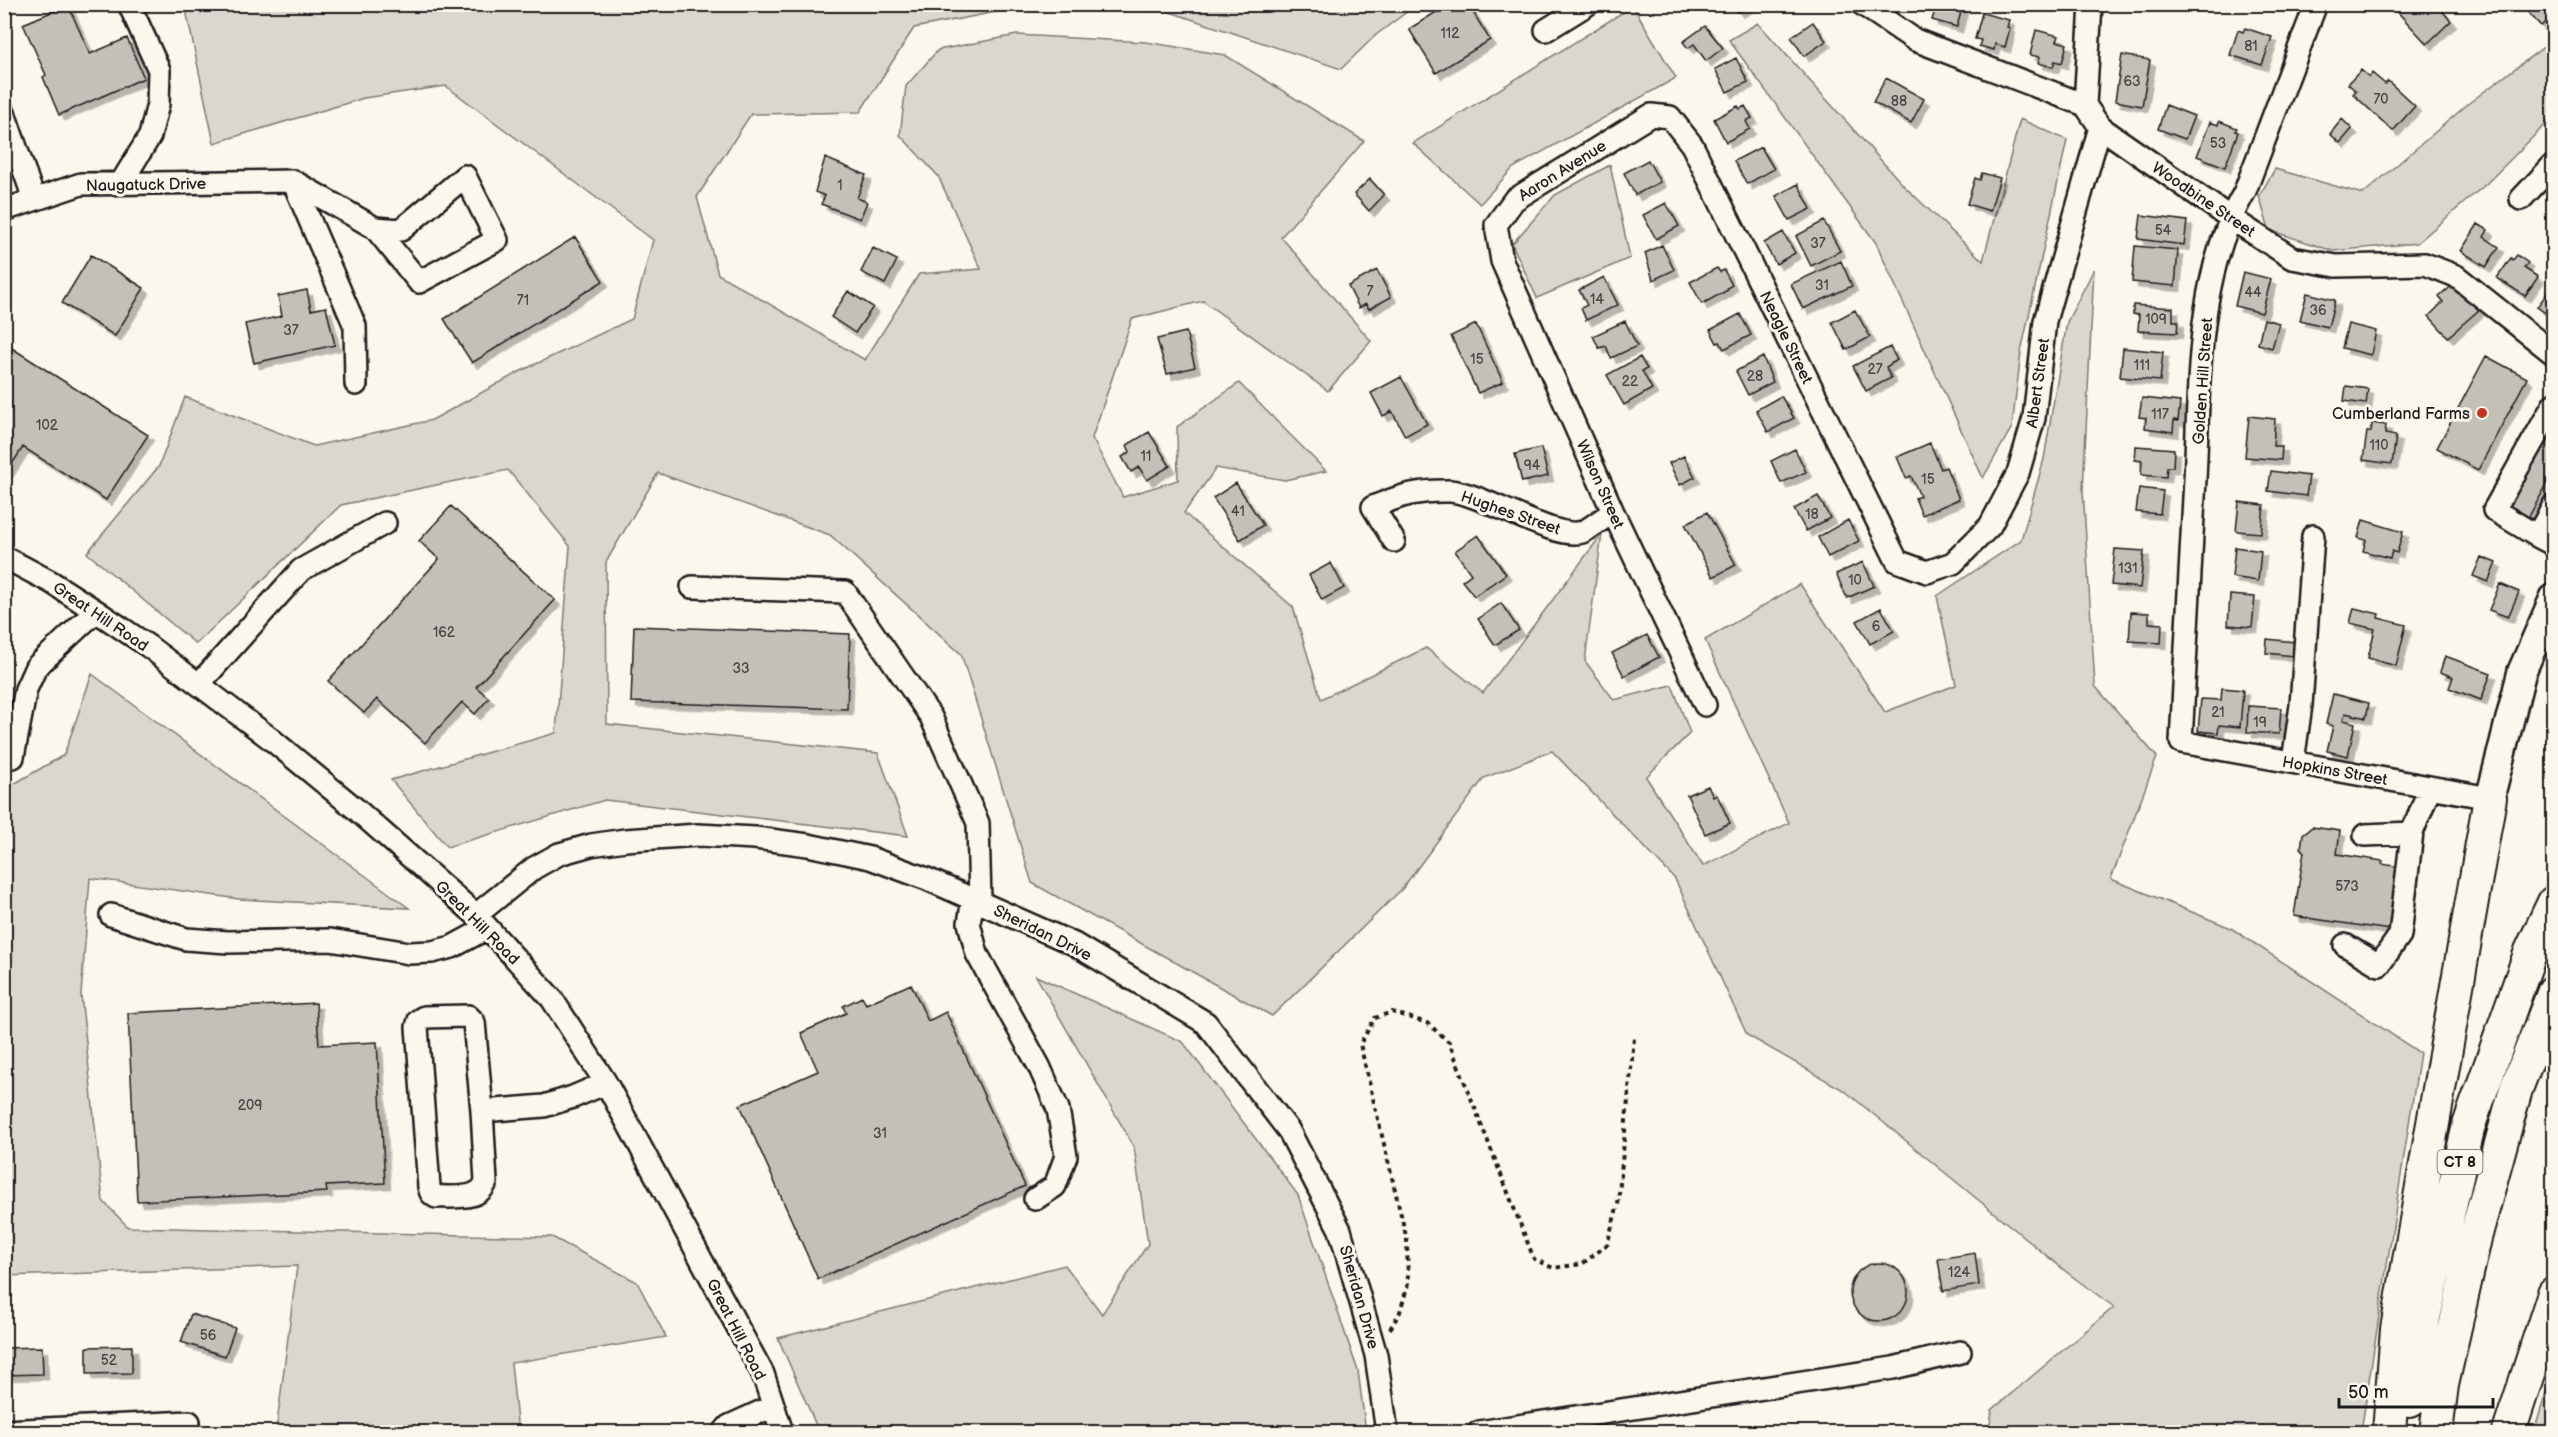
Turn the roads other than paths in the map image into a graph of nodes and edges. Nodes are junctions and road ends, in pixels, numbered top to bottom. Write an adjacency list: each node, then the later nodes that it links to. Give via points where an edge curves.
1 (129, 4): 13 (street, via 159,69 158,104 150,136)
2 (1588, 4): 6 (street)
3 (1862, 4): 7 (street, via 1915,40)
4 (2091, 4): 7 (street)
5 (2316, 4): 17 (street, Golden Hill Street, via 2245,191)
6 (1546, 30)
7 (2085, 105): 10 (street, Woodbine Street)
8 (4, 113): 14 (street)
9 (1670, 117): 19 (street, Aaron Avenue, via 1651,115 1514,200 1496,225); 30 (street, Neagle Street, via 1692,145)
10 (2100, 127): 17 (street, Woodbine Street); 30 (street, Albert Street, via 2045,321 2034,418 2018,473 1990,526 1953,562 1928,572)
11 (2553, 164): 15 (street)
12 (293, 182): 13 (street, Naugatuck Drive); 18 (street); 21 (street, via 355,326)
13 (121, 183): 14 (street, Naugatuck Drive, via 81,184)
14 (34, 199): 16 (street, Naugatuck Drive)
15 (2521, 199)
16 (4, 210)
17 (2229, 218): 20 (street, Woodbine Street, via 2292,258 2336,266 2424,264 2456,276); 36 (street, Golden Hill Street, via 2203,334)
18 (375, 228): 18 (street, via 419,282 497,240 465,176 401,230)
19 (1502, 261): 24 (street, Wilson Street)
20 (2553, 354)
21 (356, 384)
22 (2553, 404): 27 (street, via 2494,510)
23 (2553, 505): 27 (street)
24 (1613, 512): 28 (street, Hughes Street, via 1580,532 1555,530 1452,491 1407,493 1373,507); 35 (street, Wilson Street)
25 (385, 523): 34 (street, via 301,570)
26 (2313, 536): 38 (street)
27 (2545, 540)
28 (1394, 541)
29 (4, 557): 33 (street, Great Hill Road)
30 (1897, 561)
31 (692, 587): 43 (street, via 845,592 931,717 978,823)
32 (2553, 598): 40 (main road, via 2522,671)
33 (96, 611): 34 (street, Great Hill Road); 37 (street, via 36,667 26,689)
34 (199, 684): 46 (street, Great Hill Road, via 349,803)
35 (1706, 705)
36 (2181, 742): 38 (street, Hopkins Street)
37 (14, 757)
38 (2293, 762): 39 (street, Hopkins Street)
39 (2430, 787): 40 (street, Hopkins Street); 41 (street)
40 (2490, 798): 61 (highway, via 2397,1329)
41 (2412, 833): 42 (street); 47 (street, via 2400,935 2379,965)
42 (2365, 835)
43 (976, 900): 46 (street, Sheridan Drive, via 870,858 808,845 698,834 625,840 559,854 534,868); 51 (street, via 969,923 977,954 1039,1066 1058,1109 1066,1156 1055,1186); 59 (street, Sheridan Drive, via 1074,944 1206,1023 1289,1131 1340,1230 1377,1355)
44 (2553, 902): 62 (highway, CT 8, via 2531,951 2469,1125 2424,1317)
45 (111, 915): 46 (street, Sheridan Drive, via 186,939 330,940 409,952 452,947)
46 (481, 922): 49 (street, Great Hill Road, via 552,999)
47 (2345, 945)
48 (2553, 991): 63 (highway, CT 8, via 2516,1089 2475,1238 2442,1385)
49 (606, 1083): 50 (street, via 544,1106); 54 (street, Great Hill Road, via 763,1374)
50 (482, 1111): 50 (street, via 486,1182 483,1189 476,1195 436,1197 429,1187 419,1020 468,1016 474,1022)
51 (1035, 1198)
52 (2553, 1293): 64 (highway)
53 (1960, 1352): 60 (street, via 1893,1368)
54 (773, 1406): 57 (street); 58 (street, Great Hill Road)
55 (189, 1422): 56 (street)
56 (4, 1431)
57 (724, 1432)
58 (782, 1432)
59 (1387, 1432)
60 (1479, 1432)
61 (2389, 1432)
62 (2405, 1432)
63 (2436, 1432)
64 (2509, 1432)

